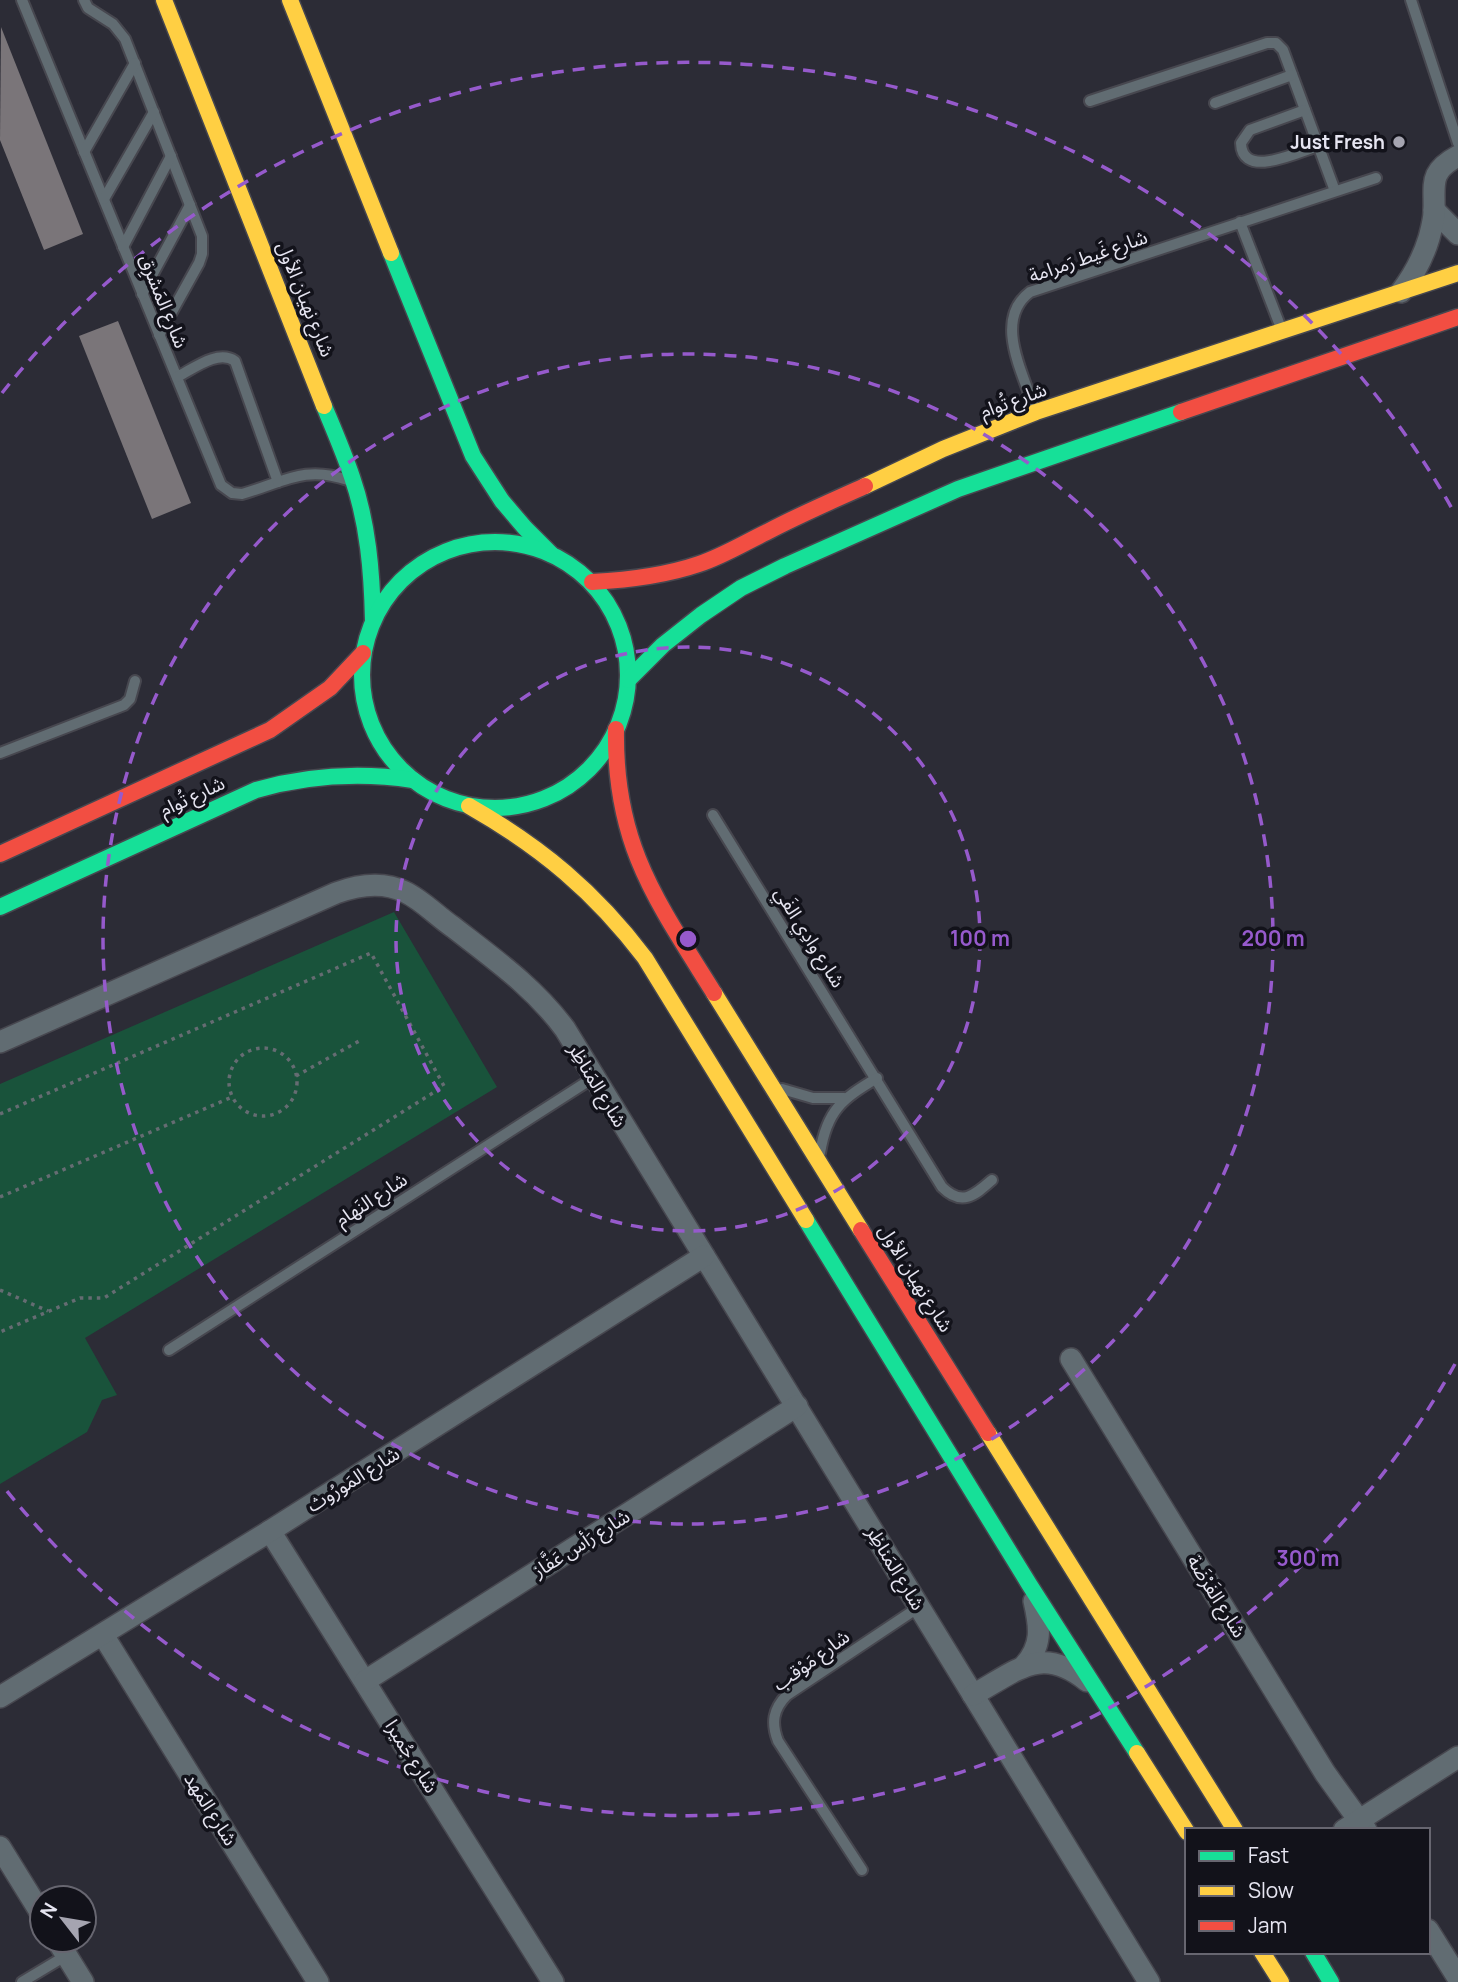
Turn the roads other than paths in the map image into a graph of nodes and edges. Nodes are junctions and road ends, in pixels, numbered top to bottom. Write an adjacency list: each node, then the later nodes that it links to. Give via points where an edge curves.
1 (22, 0): 14 (lane, شارع المَشرِق)
2 (84, 0): 6 (lane, via 92,12 119,30)
3 (164, 0): 34 (main road, شارع نهيان الأول)
4 (290, 0): 35 (main road, via 475,461 501,501)
5 (1411, 0): 12 (lane)
6 (135, 64): 11 (lane); 14 (lane)
7 (1292, 75): 8 (lane, via 1283,50 1271,42); 9 (lane); 10 (lane)
8 (1090, 101)
9 (1215, 103)
10 (1305, 110): 13 (lane); 13 (lane, via 1250,130 1243,138 1243,154 1251,162 1262,163)
11 (154, 112): 15 (lane); 19 (lane)
12 (1458, 143)
13 (1318, 146): 18 (lane)
14 (84, 152): 19 (lane, شارع المَشرِق)
15 (171, 156): 20 (lane); 24 (lane)
16 (1458, 156): 21 (street, via 1437,174)
17 (1376, 178): 18 (lane, شارع غَيط رَمرامة)
18 (1335, 191): 22 (lane, شارع غَيط رَمرامة)
19 (104, 199): 24 (lane, شارع المَشرِق)
20 (190, 205): 27 (lane); 30 (lane, via 202,236 202,254)
21 (1434, 210): 23 (street); 26 (street, via 1424,253)
22 (1240, 222): 29 (lane); 32 (lane, شارع غَيط رَمرامة, via 1024,297 1014,311 1010,329)
23 (1458, 233)
24 (123, 247): 27 (lane, شارع المَشرِق)
25 (1458, 273): 26 (main road, شارع تُوام)
26 (1401, 292): 29 (main road, شارع تُوام)
27 (142, 293): 30 (lane, شارع المَشرِق)
28 (1458, 317): 39 (main road, via 958,489 741,588 663,645)
29 (1283, 332): 32 (main road, شارع تُوام)
30 (159, 335): 31 (lane, شارع المَشرِق)
31 (177, 377): 33 (lane, شارع المَشرِق, via 221,485 242,494); 33 (lane, via 219,356 235,361)
32 (1036, 412): 36 (main road, شارع تُوام, via 943,449 700,564 665,574)
33 (278, 482): 34 (lane, شارع المَشرِق, via 311,473)
34 (354, 482): 37 (main road, شارع نهيان الأول, via 369,553)
35 (551, 554): 36 (main road); 37 (main road, via 491,541 443,552 401,580)
36 (592, 582): 39 (main road, via 620,628)
37 (373, 621): 38 (main road)
38 (363, 653): 43 (main road, via 363,694 375,733 385,751); 46 (main road, شارع تُوام, via 330,688 270,730)
39 (628, 680): 41 (main road)
40 (135, 681): 42 (lane, via 124,705)
41 (616, 729): 44 (main road, via 591,766 555,793 513,807); 51 (main road, شارع نهيان الأول, via 618,801 640,869)
42 (0, 753)
43 (413, 780): 44 (main road); 47 (main road, شارع تُوام, via 328,774 256,790)
44 (469, 806): 60 (main road, via 537,846 568,871 645,958)
45 (713, 815): 50 (lane, شارع وادِي الفَي)
46 (0, 854)
47 (0, 907)
48 (0, 1041): 49 (street, شارع المَناظِر, via 336,893 377,885 405,891 522,980 565,1029)
49 (593, 1078): 55 (street, شارع المَناظِر); 56 (lane, شارع النَهام)
50 (877, 1079): 52 (lane); 54 (lane, شارع وادِي الفَي, via 947,1192 970,1197)
51 (769, 1082): 52 (lane, via 805,1096); 53 (main road, شارع نهيان الأول)
52 (844, 1098): 53 (lane, via 824,1135)
53 (819, 1162): 69 (main road, شارع نهيان الأول)
54 (992, 1180)
55 (704, 1256): 58 (street, شارع المَناظِر); 59 (street, شارع المَورُوث)
56 (169, 1350)
57 (1071, 1359): 70 (street, شارع الفَرْضَة)
58 (797, 1406): 61 (street, شارع المَناظِر); 64 (street, شارع رَأس عَفَّاز)
59 (270, 1531): 62 (street, شارع المَورُوث); 64 (street, شارع جُميرا)
60 (1029, 1584): 63 (street, via 1040,1630 1037,1647); 65 (main road)
61 (919, 1607): 66 (street, شارع المَناظِر); 73 (lane, شارع مَوْقب, via 787,1695 774,1716 778,1741)
62 (103, 1635): 67 (street, شارع المَورُوث); 83 (street, شارع المَهد)
63 (1023, 1667): 65 (street, via 1059,1664); 66 (street)
64 (365, 1681): 84 (street, شارع جُميرا)
65 (1098, 1690): 71 (main road)
66 (973, 1695): 85 (street, شارع المَناظِر)
67 (0, 1697)
68 (1458, 1758): 70 (street)
69 (1231, 1823)
70 (1356, 1826)
71 (1185, 1829)
72 (0, 1847): 74 (street)
73 (862, 1870)
74 (28, 1892)
75 (1430, 1933): 80 (street)
76 (55, 1954): 81 (lane)
77 (66, 1954): 82 (street)
78 (1263, 1954): 86 (main road)
79 (1314, 1954): 87 (main road)
80 (1458, 1978)
81 (22, 1982)
82 (83, 1982)
83 (318, 1982)
84 (553, 1982)
85 (1149, 1982)
86 (1281, 1982)
87 (1331, 1982)

